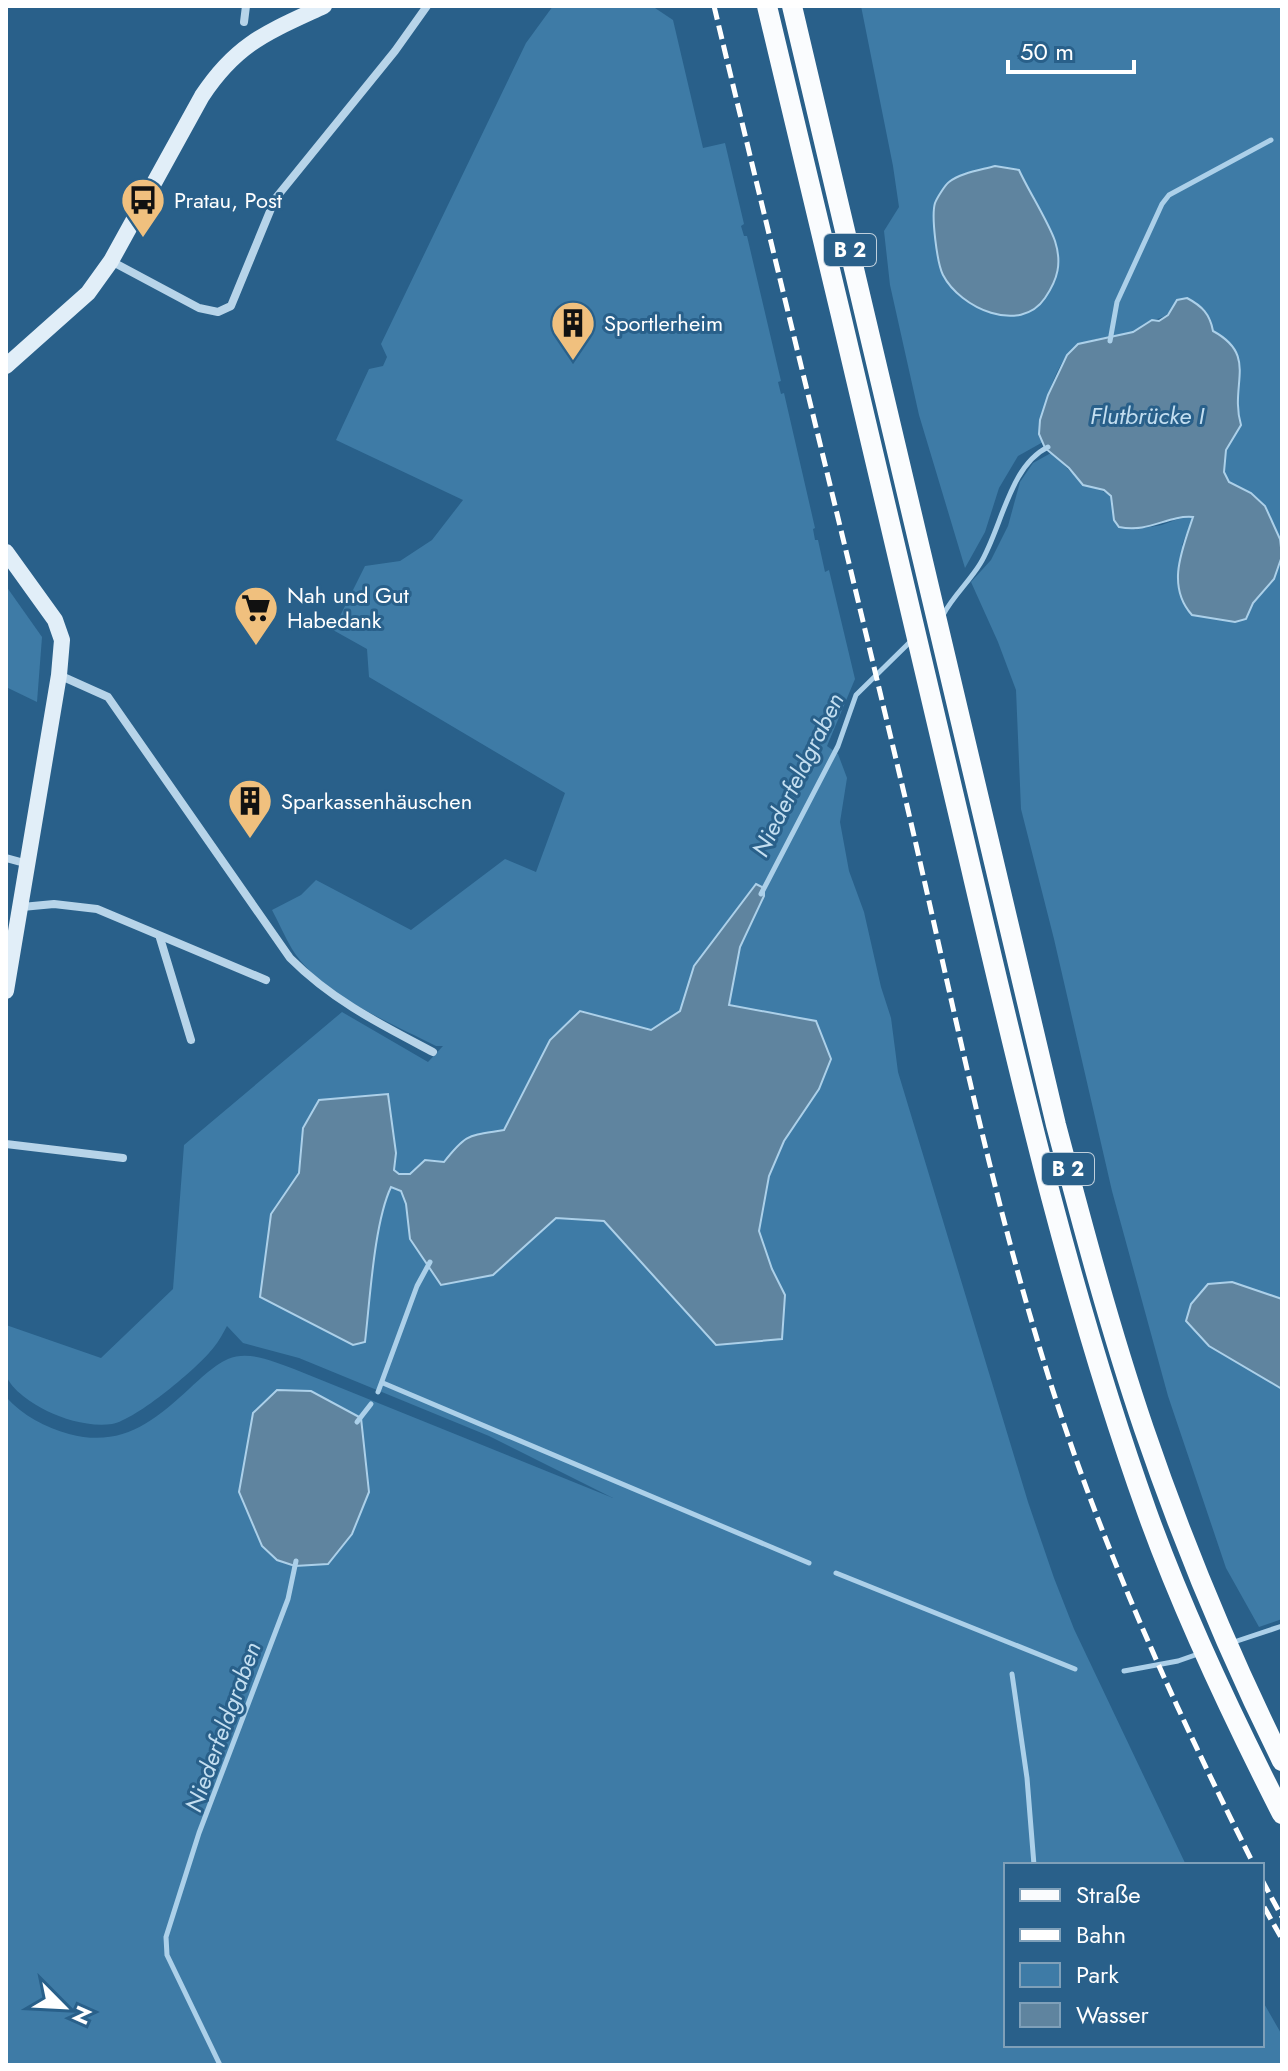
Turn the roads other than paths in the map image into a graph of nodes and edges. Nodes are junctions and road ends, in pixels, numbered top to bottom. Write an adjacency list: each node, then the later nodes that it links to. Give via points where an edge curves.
1 (246, 6): 6 (street)
2 (324, 6): 7 (street, via 252,40 219,70)
3 (427, 6): 7 (street, via 275,199 231,306 218,312 199,308)
4 (767, 6): 22 (main road, B 2, via 1066,1255 1121,1436 1181,1598)
5 (792, 6): 21 (main road, B 2, via 1090,1250 1143,1427 1204,1589)
6 (244, 22)
7 (111, 261): 8 (street, via 88,293)
8 (6, 366)
9 (6, 552): 10 (street, via 55,620 62,640)
10 (59, 675): 12 (street); 18 (street, via 108,697 290,958 350,1008)
11 (6, 858): 12 (street)
12 (29, 864): 13 (street)
13 (22, 907): 14 (street, via 81,905); 16 (street)
14 (160, 938): 15 (street); 17 (street)
15 (266, 980)
16 (6, 991)
17 (191, 1040)
18 (433, 1052)
19 (6, 1144): 20 (street)
20 (123, 1158)
21 (1282, 1761)
22 (1282, 1814)

